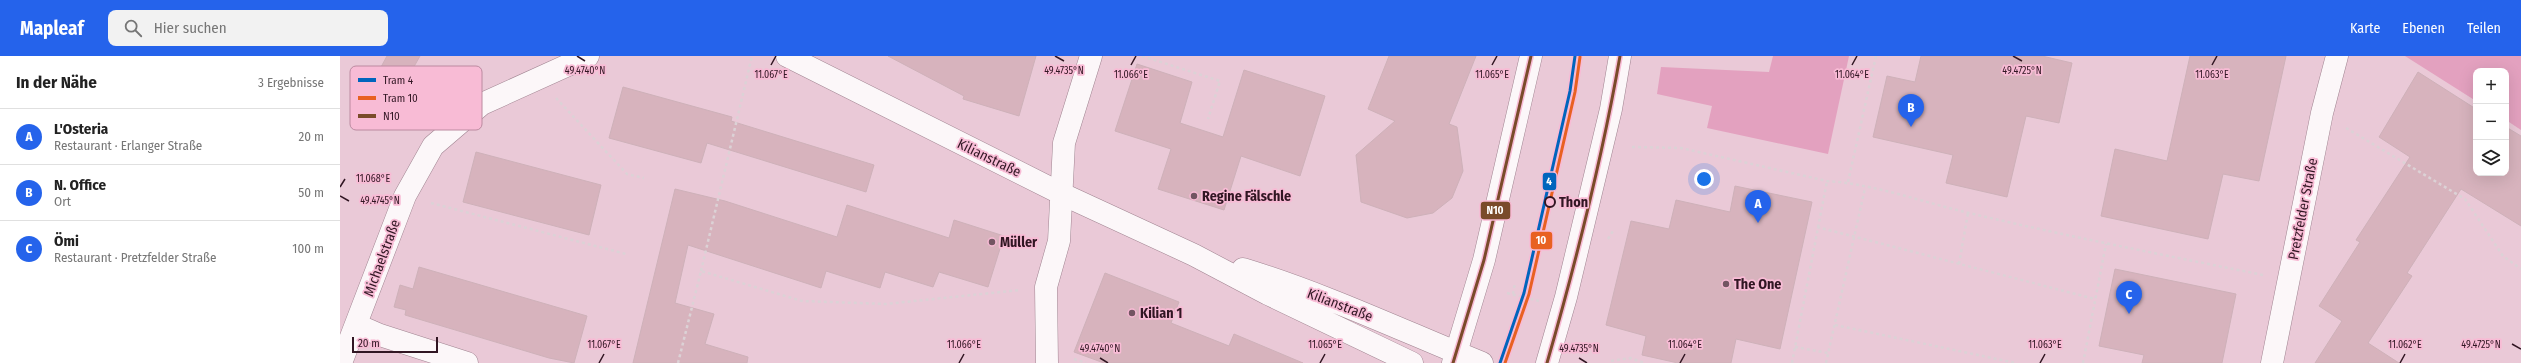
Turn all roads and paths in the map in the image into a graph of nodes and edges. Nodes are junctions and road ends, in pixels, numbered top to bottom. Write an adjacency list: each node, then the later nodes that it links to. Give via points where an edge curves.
1 (588, 56): 10 (main road, Michaelstraße)
2 (752, 56): 30 (path)
3 (787, 56): 20 (main road, Kilianstraße)
4 (1091, 56): 20 (main road, via 1064,143)
5 (1142, 56): 13 (path, via 1220,81)
6 (1531, 56): 42 (main road, via 1491,231)
7 (1620, 56): 50 (main road, via 1611,108)
8 (1876, 56): 18 (path)
9 (2337, 56): 12 (main road, Pretzfelder Straße)
10 (538, 79): 11 (main road, Michaelstraße); 16 (path, via 627,174)
11 (482, 104)
12 (2322, 113): 29 (path, via 2465,199 2503,256); 31 (main road, Pretzfelder Straße)
13 (1208, 119)
14 (452, 130): 21 (main road, Michaelstraße, via 433,146)
15 (1632, 147): 17 (path, via 1681,148)
16 (644, 178)
17 (1827, 181): 18 (path); 23 (path)
18 (1848, 182): 19 (path)
19 (1865, 188): 22 (path); 24 (path)
20 (1062, 194): 27 (main road, Kilianstraße); 33 (main road, via 1059,241)
21 (405, 196): 26 (path); 38 (main road, Michaelstraße)
22 (1968, 213): 25 (path); 28 (path)
23 (1817, 227): 24 (path); 40 (path)
24 (1854, 236): 28 (path); 39 (path)
25 (2106, 244): 31 (path); 36 (path)
26 (626, 254)
27 (1194, 254): 42 (main road, Kilianstraße, via 1271,278); 48 (main road, Kilianstraße, via 1268,294)
28 (1959, 264): 36 (path)
29 (2521, 269)
30 (700, 271): 33 (path, via 802,301 886,304); 46 (path)
31 (2288, 280): 56 (main road, Pretzfelder Straße)
32 (1515, 283): 35 (path)
33 (1046, 287): 47 (main road)
34 (1507, 293): 35 (path)
35 (1513, 294): 37 (path)
36 (2094, 299): 55 (path)
37 (1541, 302)
38 (357, 325): 44 (main road, Michaelstraße); 45 (main road, via 380,335)
39 (1836, 325): 41 (path); 54 (path)
40 (1795, 346): 41 (path); 52 (path)
41 (1828, 353): 53 (path)
42 (1454, 358): 49 (main road, Kilianstraße)
43 (1611, 361): 51 (path, via 1630,358)
44 (341, 363)
45 (468, 363)
46 (678, 363)
47 (1047, 363)
48 (1412, 363)
49 (1482, 363)
50 (1548, 363)
51 (1645, 363)
52 (1792, 363)
53 (1826, 363)
54 (2016, 363)
55 (2083, 363)
56 (2272, 363)

